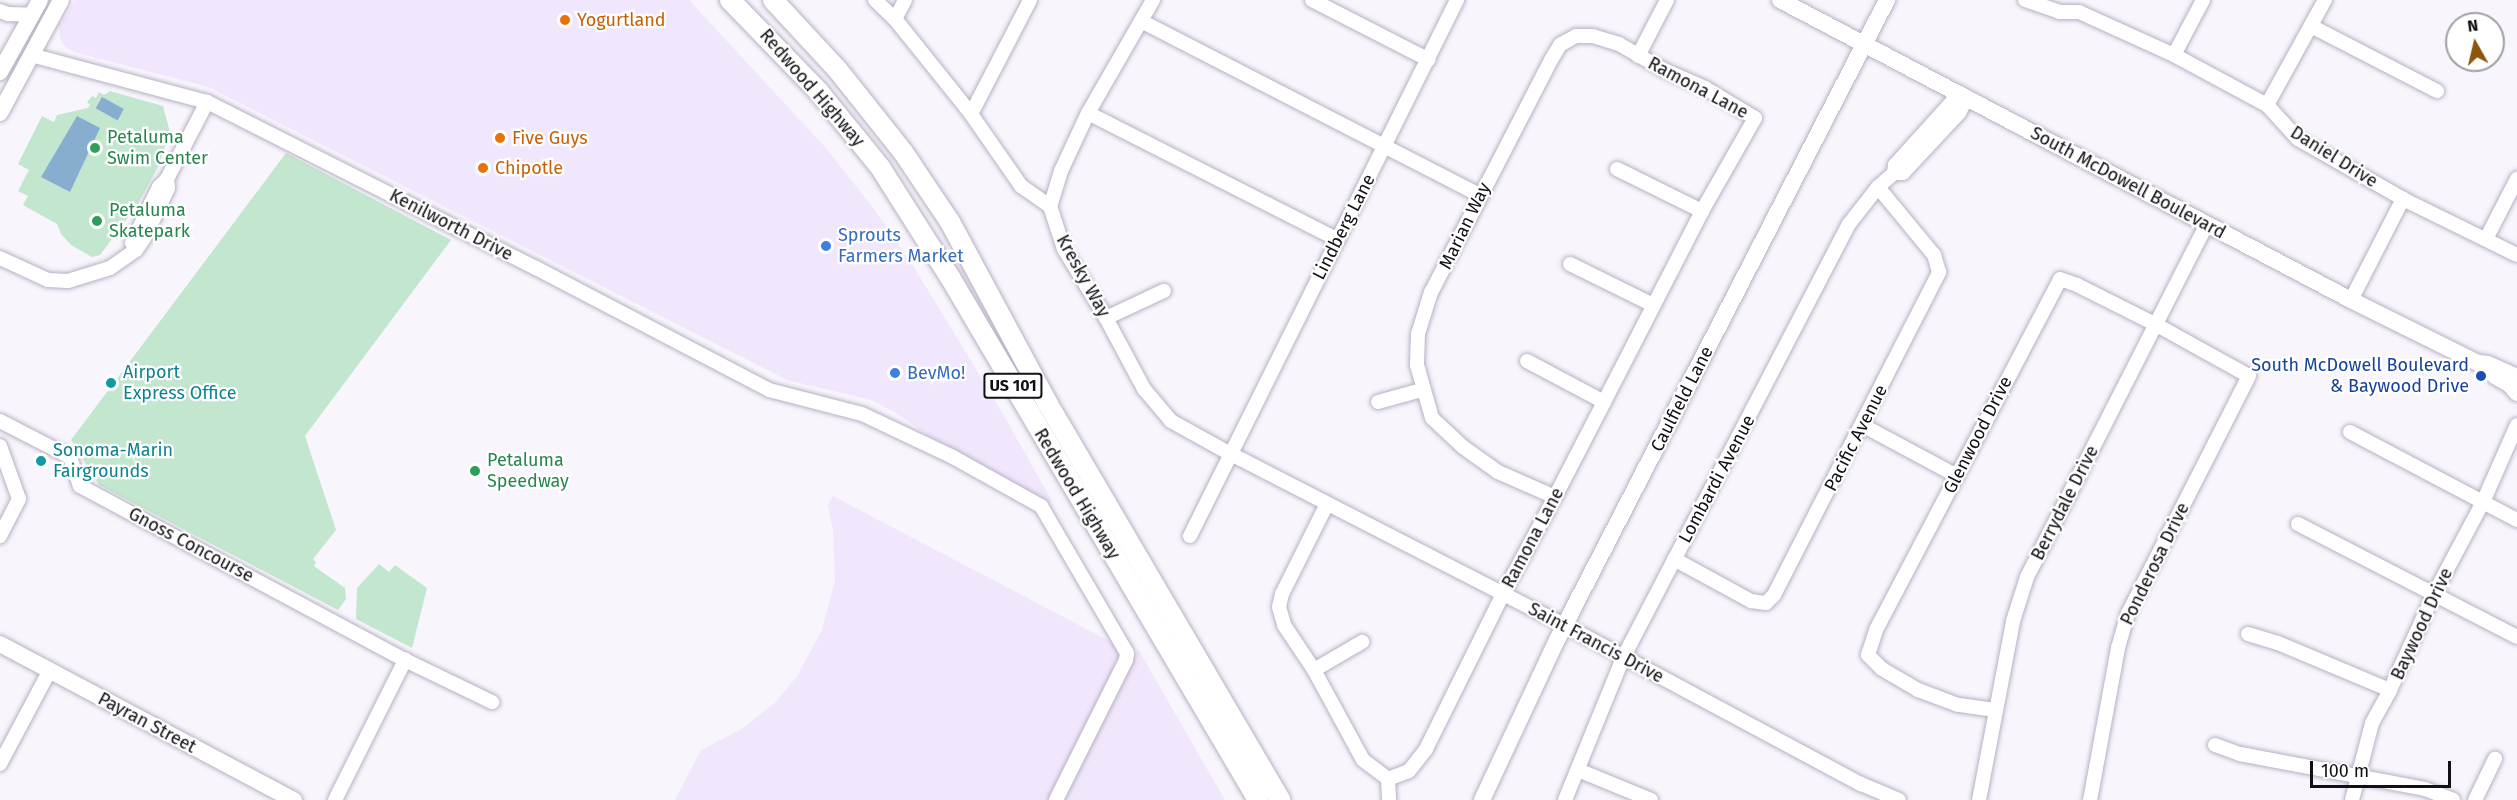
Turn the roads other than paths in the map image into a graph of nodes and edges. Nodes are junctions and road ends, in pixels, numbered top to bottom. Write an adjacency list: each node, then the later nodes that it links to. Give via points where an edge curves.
1 (61, 0): 24 (main road)
2 (730, 0): 103 (highway, Redwood Highway / US 101, via 819,92 880,167 951,279)
3 (773, 0): 104 (highway, Redwood Highway / US 101, via 837,69 903,152 950,222 1048,404)
4 (875, 0): 19 (street)
5 (905, 0): 19 (street)
6 (1030, 0): 35 (street)
7 (1153, 0): 20 (street)
8 (1312, 0): 27 (street)
9 (1457, 0): 27 (street, Lindberg Lane)
10 (1667, 0): 26 (street)
11 (1780, 0): 23 (main road, South McDowell Boulevard)
12 (1887, 0): 23 (main road, Caulfield Lane)
13 (2025, 0): 16 (street, Daniel Drive, via 2059,12)
14 (2203, 0): 25 (street)
15 (2325, 0): 21 (street)
16 (2082, 6): 25 (street, Daniel Drive)
17 (35, 7): 18 (street); 22 (main road)
18 (4, 13): 22 (street)
19 (895, 20): 35 (street)
20 (1141, 21): 34 (street); 36 (street)
21 (2311, 26): 29 (street); 32 (street)
22 (19, 35): 28 (main road)
23 (1866, 45): 30 (main road, South McDowell Boulevard); 82 (main road, Caulfield Lane)
24 (31, 55): 31 (street, Kenilworth Drive); 33 (main road)
25 (2174, 55): 32 (street, Daniel Drive)
26 (1638, 56): 40 (street, Marian Way, via 1619,44 1593,36 1576,36 1560,45); 43 (street, Ramona Lane, via 1705,88 1755,118)
27 (1429, 60): 36 (street, Lindberg Lane)
28 (0, 72)
29 (2437, 91)
30 (1963, 95): 39 (street, Lombardi Avenue, via 1959,113 1903,173 1894,174); 44 (main road, South McDowell Boulevard)
31 (207, 102): 48 (street, via 126,256 94,275 68,280 48,280); 102 (street, Kenilworth Drive, via 770,390 862,414 953,457 1041,506 1127,653)
32 (2266, 105): 41 (street, Daniel Drive, via 2298,139)
33 (0, 113)
34 (1088, 113): 42 (street, via 1060,171); 45 (street)
35 (971, 114): 42 (street, via 1021,186)
36 (1385, 148): 40 (street); 45 (street, Lindberg Lane)
37 (1617, 170): 43 (street)
38 (2517, 179): 46 (street)
39 (1878, 187): 64 (street, Pacific Avenue, via 1934,255 1939,272); 79 (street, Lombardi Avenue, via 1850,224)
40 (1480, 195): 59 (street, Marian Way, via 1431,292 1418,334 1417,365)
41 (2403, 199): 46 (street, Daniel Drive); 51 (street)
42 (1050, 206): 53 (street, Kresky Way, via 1064,249)
43 (1702, 211): 52 (street, Ramona Lane)
44 (2206, 225): 51 (main road, South McDowell Boulevard); 54 (street, Berrydale Drive)
45 (1336, 239): 69 (street, Lindberg Lane, via 1278,363)
46 (2486, 239): 47 (street, Daniel Drive)
47 (2517, 255)
48 (0, 258)
49 (1570, 264): 52 (street)
50 (1164, 291): 53 (street)
51 (2351, 300): 56 (main road, South McDowell Boulevard)
52 (1653, 305): 62 (street, Ramona Lane)
53 (1106, 318): 69 (street, Kresky Way, via 1143,389 1171,421)
54 (2155, 324): 57 (street, Glenwood Drive); 71 (street, Glenwood Drive, via 2060,279); 93 (street, Berrydale Drive, via 2027,577 2013,621)
55 (1527, 361): 62 (street)
56 (2478, 363): 58 (main road, South McDowell Boulevard); 60 (main road, South McDowell Boulevard)
57 (2248, 376): 111 (street, Ponderosa Drive, via 2128,613)
58 (2517, 377)
59 (1422, 390): 61 (street); 72 (street, Marian Way, via 1432,418 1463,447 1498,472)
60 (2517, 393)
61 (1378, 402)
62 (1604, 402): 72 (street, Ramona Lane)
63 (6, 424): 68 (street, Gnoss Concourse); 88 (street, Gnoss Concourse, via 70,457 80,486)
64 (1862, 425): 71 (street); 79 (street, Pacific Avenue, via 1774,595 1766,603 1752,601)
65 (2517, 425): 70 (street, Baywood Drive)
66 (2350, 432): 73 (street)
67 (2517, 441): 70 (street, Baywood Drive)
68 (1, 446): 77 (street, via 19,499)
69 (1229, 453): 74 (street, Saint Francis Drive); 78 (street, Lindberg Lane)
70 (2506, 453): 73 (street, Baywood Drive)
71 (1957, 476): 93 (street, Glenwood Drive, via 1877,628 1868,655 1882,669 1917,690 1958,705)
72 (1555, 497): 80 (street, Ramona Lane)
73 (2483, 502): 75 (street); 81 (street, Baywood Drive)
74 (1327, 504): 80 (street, Saint Francis Drive); 89 (street, via 1282,594 1279,608 1284,625)
75 (2517, 520)
76 (2298, 524): 81 (street)
77 (0, 536)
78 (1190, 536)
79 (1674, 559): 87 (street, Lombardi Avenue)
80 (1503, 594): 82 (street, Saint Francis Drive); 99 (street, Ramona Lane, via 1425,749 1410,771)
81 (2434, 594): 84 (street); 91 (street, Baywood Drive)
82 (1564, 625): 87 (street, Saint Francis Drive); 106 (main road, Caulfield Lane)
83 (2248, 634): 91 (street)
84 (2517, 637)
85 (1362, 642): 89 (street)
86 (0, 645): 90 (main road, Payran Street)
87 (1623, 658): 97 (street, Lombardi Avenue); 109 (street, Saint Francis Drive, via 1861,784)
88 (405, 660): 92 (street, Gnoss Concourse); 101 (street)
89 (1314, 670): 99 (street, via 1363,760)
90 (49, 672): 96 (street); 100 (main road, Payran Street)
91 (2390, 690): 98 (street, Baywood Drive, via 2372,723)
92 (492, 702)
93 (1995, 710): 110 (street, Berrydale Drive)
94 (2215, 745): 98 (street, via 2251,756)
95 (2495, 759): 114 (street)
96 (0, 764)
97 (1578, 770): 107 (street, Lombardi Avenue); 108 (street)
98 (2356, 775): 112 (street, Baywood Drive); 113 (street, via 2425,789)
99 (1388, 779): 105 (street)
100 (294, 800)
101 (335, 800)
102 (1056, 800)
103 (1258, 800)
104 (1280, 800)
105 (1389, 800)
106 (1482, 800)
107 (1565, 800)
108 (1651, 800)
109 (1899, 800)
110 (1979, 800)
111 (2090, 800)
112 (2352, 800)
113 (2453, 800)
114 (2475, 800)

